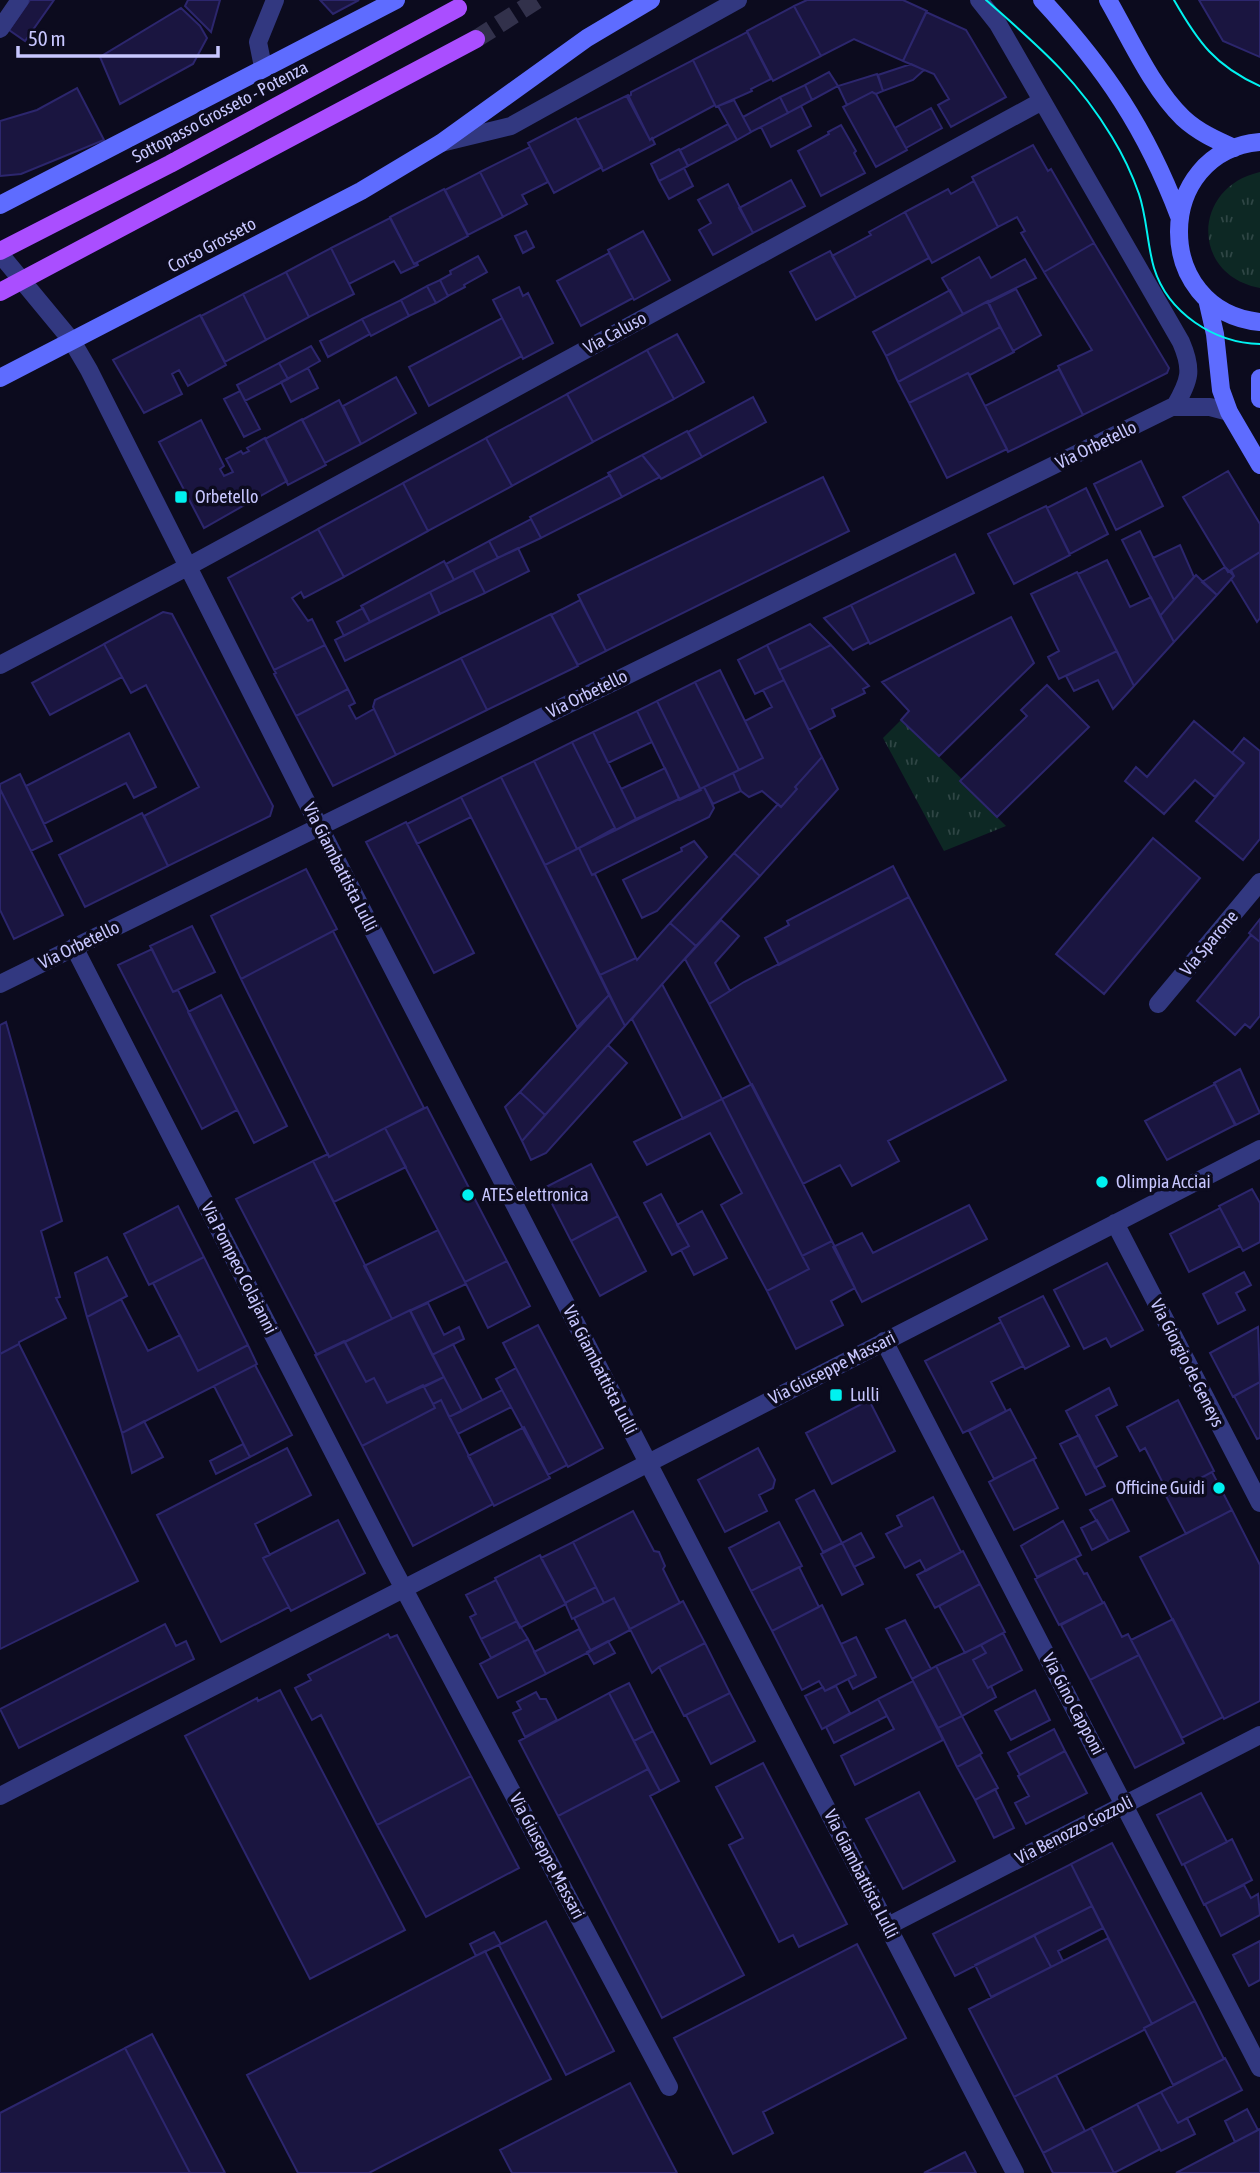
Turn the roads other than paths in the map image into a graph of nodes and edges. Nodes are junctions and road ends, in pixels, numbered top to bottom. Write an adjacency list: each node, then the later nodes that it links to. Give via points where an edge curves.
1 (20, 0): 10 (street)
2 (275, 0): 12 (street, via 258,42)
3 (396, 0): 12 (main road)
4 (651, 0): 15 (main road, Corso Grosseto, via 587,38)
5 (738, 0): 15 (street, Corso Grosseto, via 511,126)
6 (1042, 0): 18 (main road, via 1095,61 1131,114)
7 (1108, 0): 16 (main road, via 1169,103 1205,135)
8 (981, 2): 13 (street)
9 (458, 8): 19 (main road, Sottopasso Grosseto - Potenza)
10 (0, 29)
11 (476, 38): 20 (main road)
12 (263, 67): 17 (main road)
13 (1042, 101): 28 (street, via 1189,359 1189,375); 31 (street, Via Caluso)
14 (1260, 142): 16 (main road)
15 (440, 143): 24 (main road, Corso Grosseto, via 361,191)
16 (1234, 148): 18 (main road, via 1198,175)
17 (0, 205)
18 (1179, 216): 22 (main road, via 1182,261)
19 (0, 252): 20 (street, Via Giambattista Lulli)
20 (22, 280): 21 (main road); 24 (street, Via Giambattista Lulli)
21 (0, 292)
22 (1207, 299): 23 (main road, via 1226,312); 29 (main road, via 1221,390)
23 (1260, 322)
24 (72, 341): 25 (main road, Corso Grosseto); 31 (street, Via Giambattista Lulli)
25 (0, 378)
26 (1260, 378): 27 (main road)
27 (1260, 399)
28 (1175, 406): 29 (street, Via Orbetello); 33 (street, Via Orbetello)
29 (1229, 412): 30 (main road)
30 (1260, 465)
31 (189, 566): 32 (street); 33 (street, Via Giambattista Lulli)
32 (0, 665)
33 (319, 826): 35 (street, Via Orbetello); 41 (street, Via Giambattista Lulli)
34 (1260, 882): 37 (street, Via Sparone)
35 (74, 947): 36 (street, Via Orbetello); 43 (street, Via Pompeo Colajanni)
36 (0, 984)
37 (1157, 1004)
38 (1260, 1149): 39 (street, Via Giuseppe Massari)
39 (1115, 1223): 40 (street, Via Giuseppe Massari); 42 (street, Via Giorgio de Geneys)
40 (884, 1341): 41 (street, Via Giuseppe Massari); 46 (street, Via Gino Capponi)
41 (648, 1463): 43 (street, Via Giuseppe Massari); 47 (street, Via Giambattista Lulli)
42 (1260, 1503)
43 (404, 1589): 45 (street, Via Giuseppe Massari); 49 (street, Via Giuseppe Massari)
44 (1260, 1735): 46 (street, Via Benozzo Gozzoli)
45 (0, 1796)
46 (1124, 1804): 47 (street, Via Benozzo Gozzoli); 48 (street, Via Gino Capponi)
47 (888, 1926): 50 (street, Via Giambattista Lulli)
48 (1260, 2068)
49 (669, 2087)
50 (1015, 2173)

